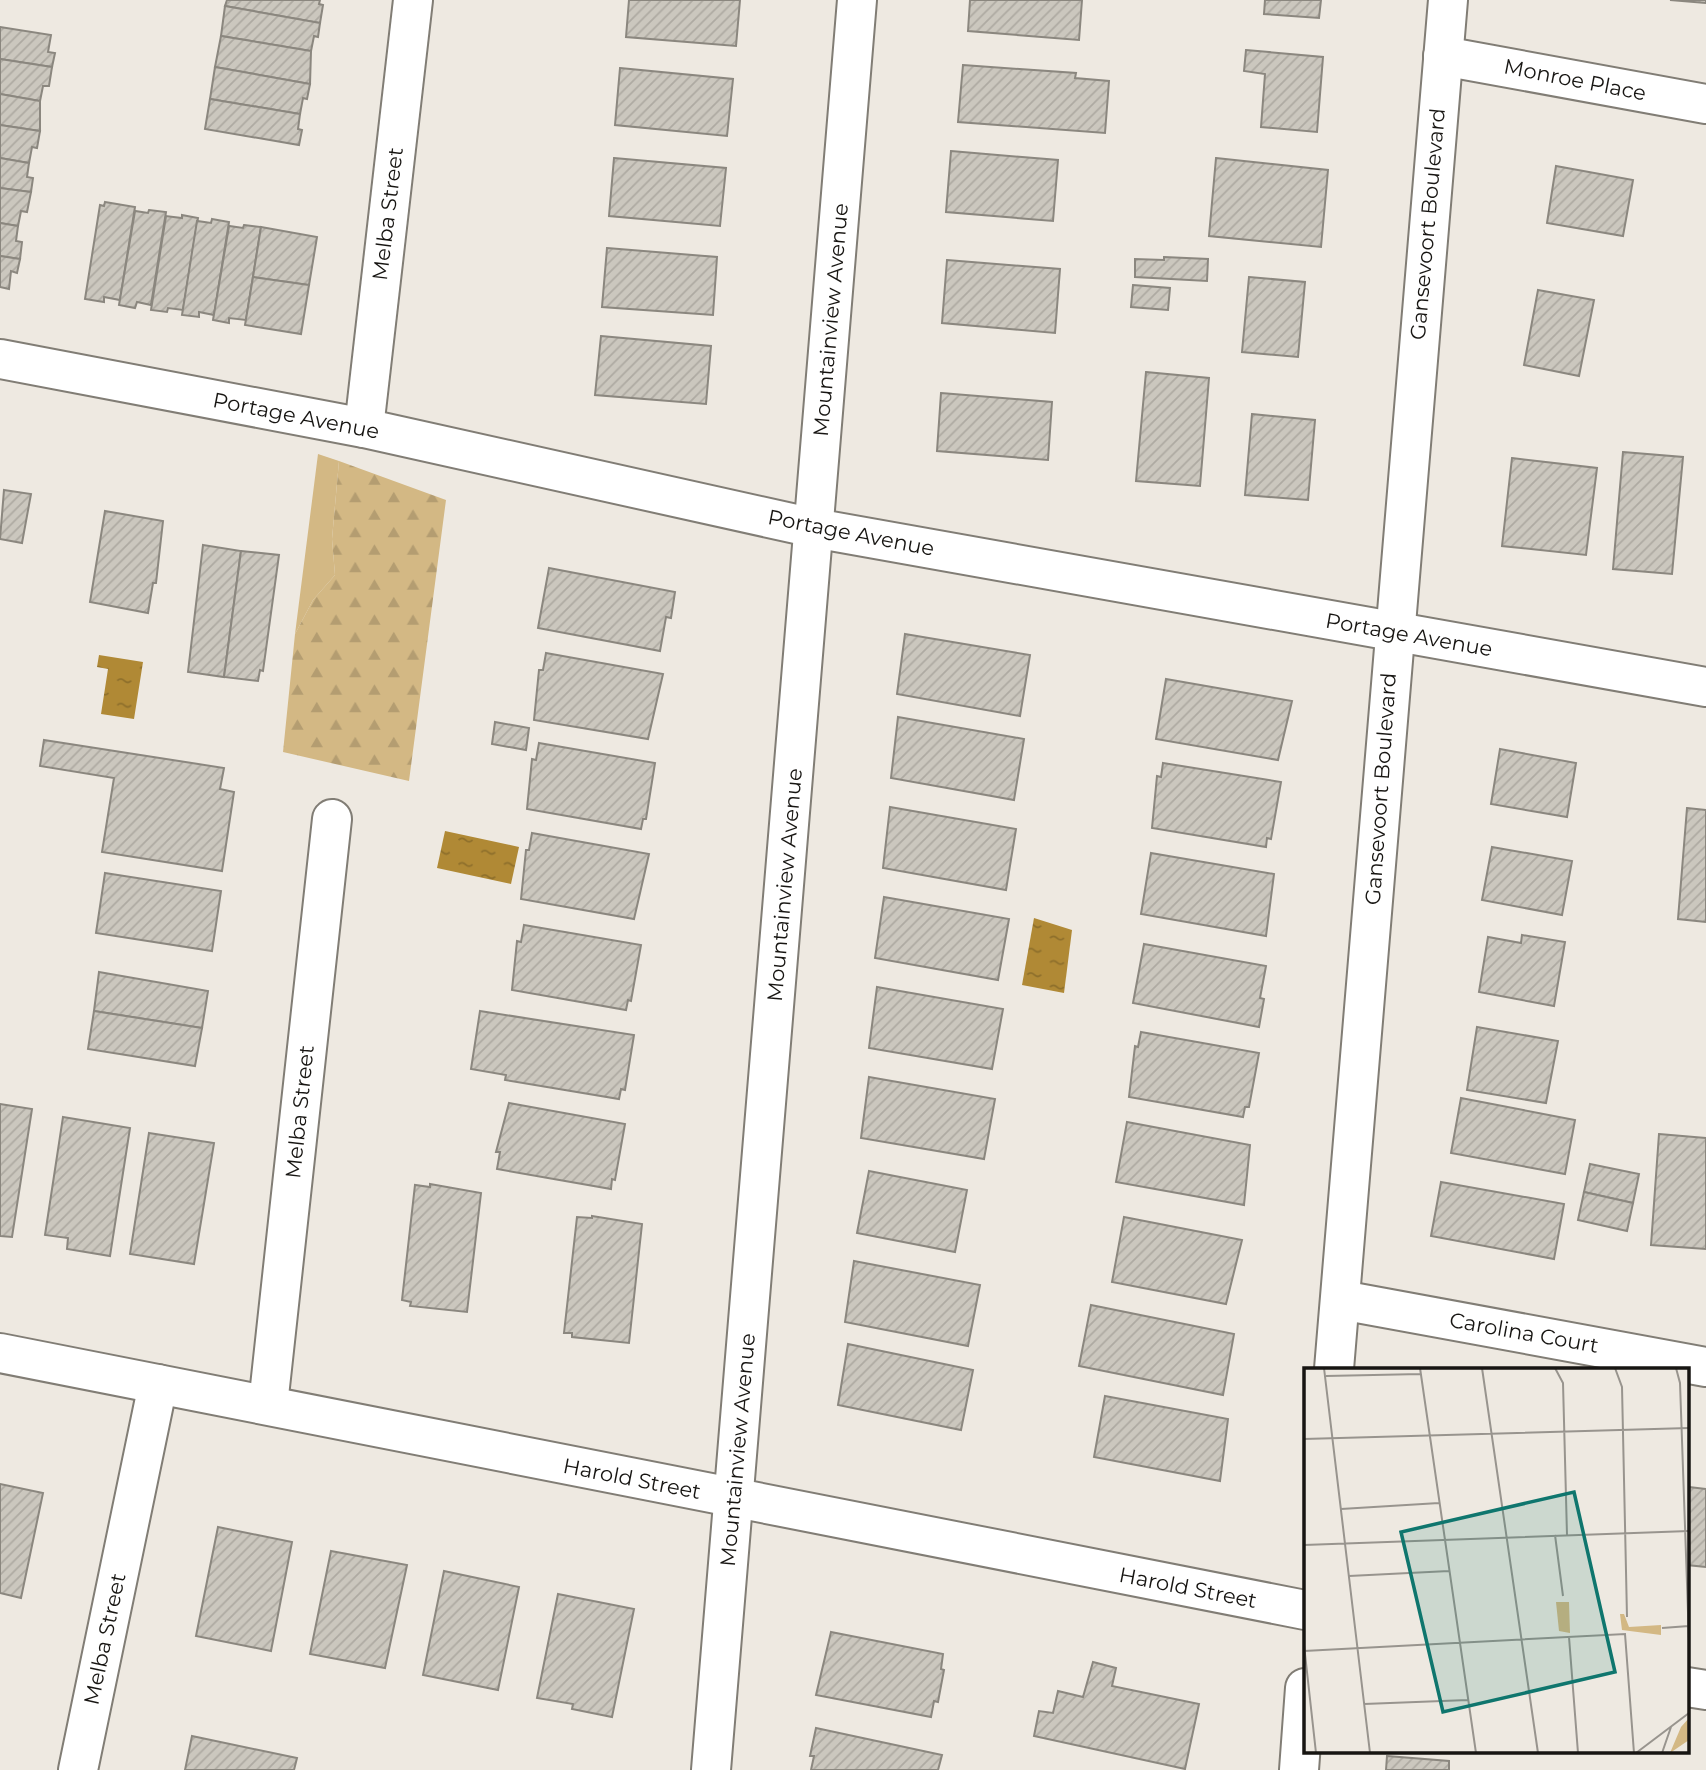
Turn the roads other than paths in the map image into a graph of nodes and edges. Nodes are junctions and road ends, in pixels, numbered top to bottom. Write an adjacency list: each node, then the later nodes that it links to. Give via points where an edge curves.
1 (413, 0): 7 (street, Melba Street)
2 (857, 0): 8 (street, Mountainview Avenue)
3 (1448, 0): 4 (street, Gansevoort Boulevard)
4 (1443, 55): 5 (street, Monroe Place); 9 (street, Gansevoort Boulevard)
5 (1706, 104)
6 (0, 359): 7 (street, Portage Avenue)
7 (364, 428): 8 (street, Portage Avenue)
8 (814, 528): 9 (street, Portage Avenue); 18 (street, Mountainview Avenue)
9 (1393, 632): 10 (street, Portage Avenue); 12 (street, Gansevoort Boulevard)
10 (1706, 687)
11 (332, 819): 17 (street, Melba Street)
12 (1341, 1300): 14 (street, Carolina Court); 15 (street, Gansevoort Boulevard)
13 (0, 1353): 16 (street, Harold Street)
14 (1706, 1367)
15 (1334, 1368)
16 (158, 1384): 17 (street, Harold Street); 23 (street, Melba Street)
17 (268, 1405): 18 (street, Harold Street)
18 (734, 1499): 19 (street, Harold Street); 24 (street, Mountainview Avenue)
19 (1304, 1610)
20 (1688, 1687): 21 (street)
21 (1706, 1690)
22 (1304, 1702): 25 (street)
23 (78, 1770)
24 (711, 1770)
25 (1299, 1770)

